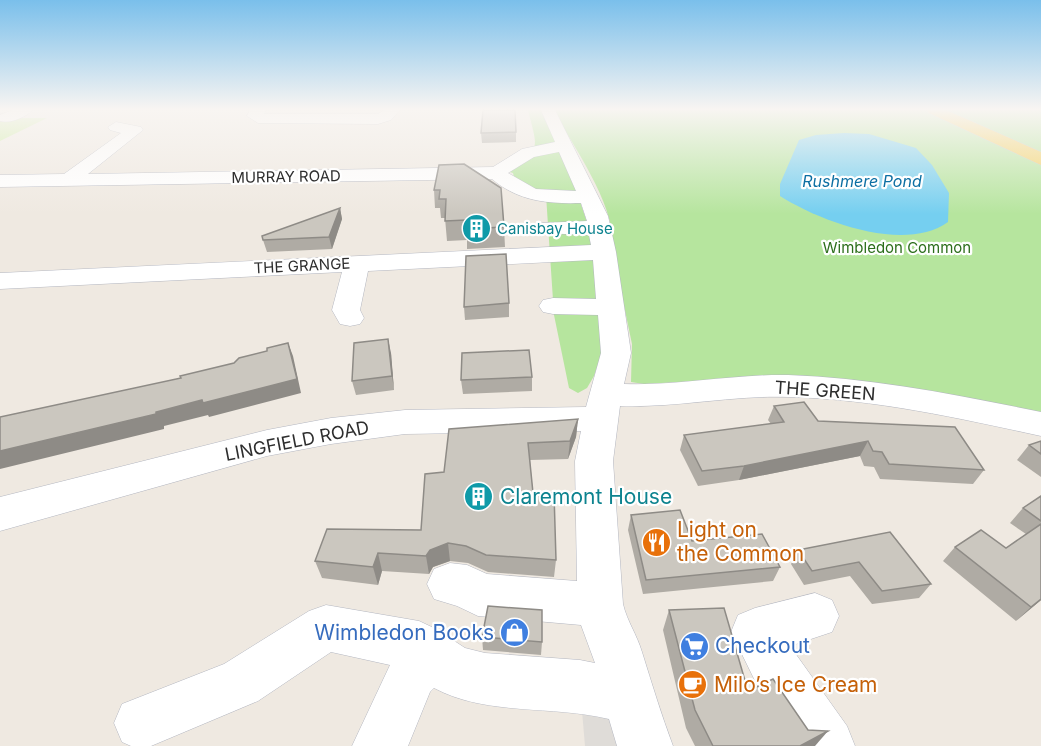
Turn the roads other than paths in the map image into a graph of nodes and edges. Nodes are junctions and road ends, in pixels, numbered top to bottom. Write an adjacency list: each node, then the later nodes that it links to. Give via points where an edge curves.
1 (115, 145): 7 (street)
2 (542, 145): 6 (street)
3 (560, 145): 10 (street)
4 (1010, 145): 5 (main road)
5 (1041, 159)
6 (496, 173): 7 (street, MURRAY ROAD); 10 (street, via 508,184)
7 (68, 180): 8 (street, MURRAY ROAD)
8 (0, 181)
9 (548, 222): 10 (street)
10 (596, 222): 11 (street, THE GRANGE); 14 (street)
11 (357, 263): 12 (street, THE GRANGE); 15 (street, via 346,310)
12 (0, 281)
13 (553, 306): 14 (street)
14 (610, 307): 16 (street, via 616,353)
15 (350, 318)
16 (603, 407): 17 (street, THE GREEN, via 639,396 787,386 954,406); 18 (street, LINGFIELD ROAD, via 331,431 267,443); 20 (street, via 594,461)
17 (1041, 424)
18 (0, 514)
19 (450, 584): 20 (street, via 467,586 478,595)
20 (600, 604): 23 (street)
21 (815, 616): 27 (street, via 755,632)
22 (432, 655): 23 (street, via 454,671 485,679 580,686); 24 (street, via 419,646 326,628 240,683); 25 (street, via 411,674)
23 (628, 697): 26 (street)
24 (141, 723)
25 (380, 746)
26 (645, 746)
27 (827, 746)

